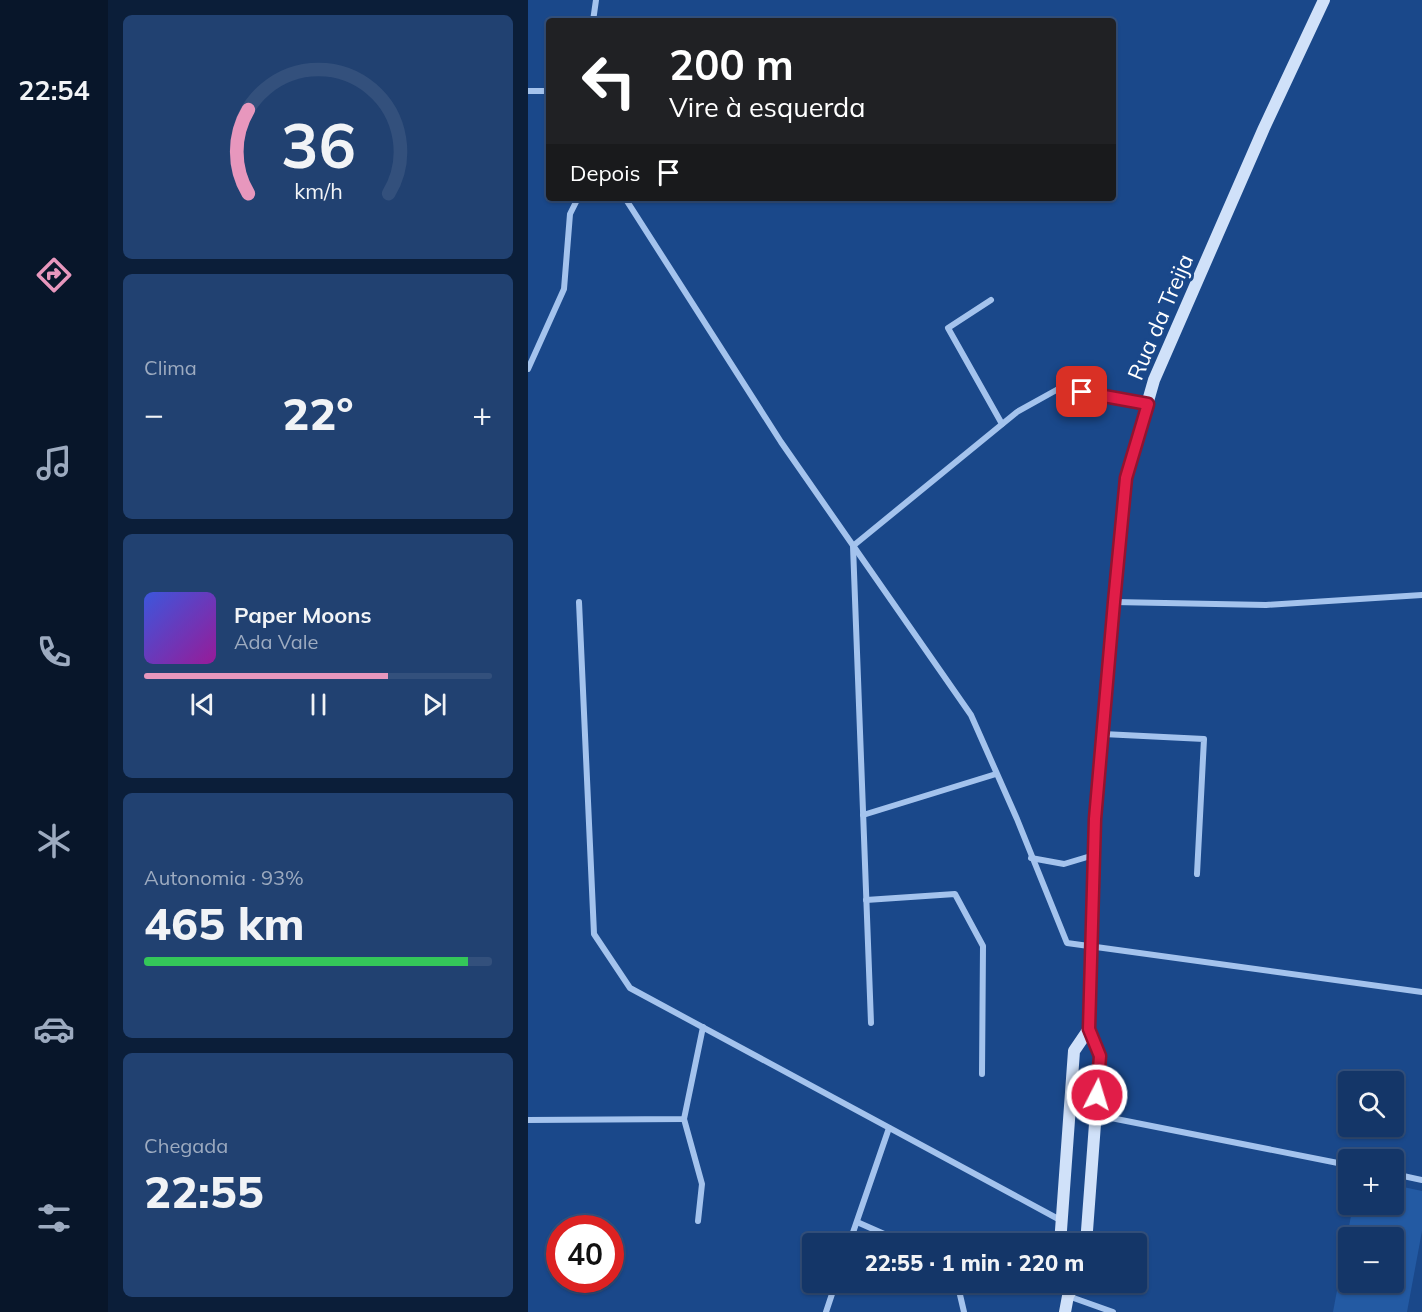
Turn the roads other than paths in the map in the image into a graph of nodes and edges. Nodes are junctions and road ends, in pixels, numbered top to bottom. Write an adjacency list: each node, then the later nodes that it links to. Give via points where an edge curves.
1 (596, 0): 3 (street)
2 (1324, 0): 10 (street, Rua da Treija, via 1263,128 1154,380)
3 (593, 18)
4 (528, 91): 5 (street)
5 (546, 91)
6 (577, 201): 9 (street, via 570,214 564,289)
7 (627, 201): 12 (street, via 781,442)
8 (991, 300): 11 (street, via 948,328)
9 (528, 369)
10 (1148, 404): 11 (street, via 1060,388); 15 (street, Rua da Treija, via 1126,478)
11 (1002, 424): 12 (street)
12 (853, 546): 17 (street, via 971,715); 18 (street)
13 (1422, 595): 15 (street, via 1266,605)
14 (579, 602): 26 (street, via 594,934 630,988)
15 (1114, 602): 16 (street, Rua da Treija)
16 (1102, 734): 19 (street, Rua da Treija); 21 (street, via 1204,739)
17 (996, 774): 18 (street); 20 (street)
18 (863, 815): 22 (street)
19 (1094, 855): 20 (street, via 1064,864); 23 (street, Rua da Treija)
20 (1031, 858): 23 (street, via 1067,943)
21 (1197, 874)
22 (866, 900): 25 (street); 28 (street, via 955,894 983,946)
23 (1091, 946): 24 (street); 27 (street, Rua da Treija)
24 (1422, 992)
25 (871, 1023)
26 (703, 1027): 30 (street); 32 (street)
27 (1089, 1029): 29 (street, Rua da Treija, via 1100,1056); 37 (street, Rua da Treija, via 1074,1051)
28 (982, 1074)
29 (1095, 1115): 33 (street); 42 (street, Rua da Treija)
30 (684, 1119): 31 (street); 36 (street, via 702,1184)
31 (528, 1120)
32 (889, 1128): 37 (street); 38 (street)
33 (1338, 1164)
34 (1404, 1176): 35 (street)
35 (1422, 1180)
36 (698, 1221)
37 (1062, 1221): 41 (street, Rua da Treija)
38 (857, 1222): 39 (street); 40 (street)
39 (853, 1233)
40 (882, 1233)
41 (1061, 1233)
42 (1087, 1233)
43 (832, 1293): 48 (street)
44 (960, 1293): 49 (street)
45 (1067, 1293): 47 (street)
46 (1070, 1293): 47 (street)
47 (1068, 1296): 50 (street); 51 (street)
48 (826, 1312)
49 (964, 1312)
50 (1065, 1312)
51 (1113, 1312)

